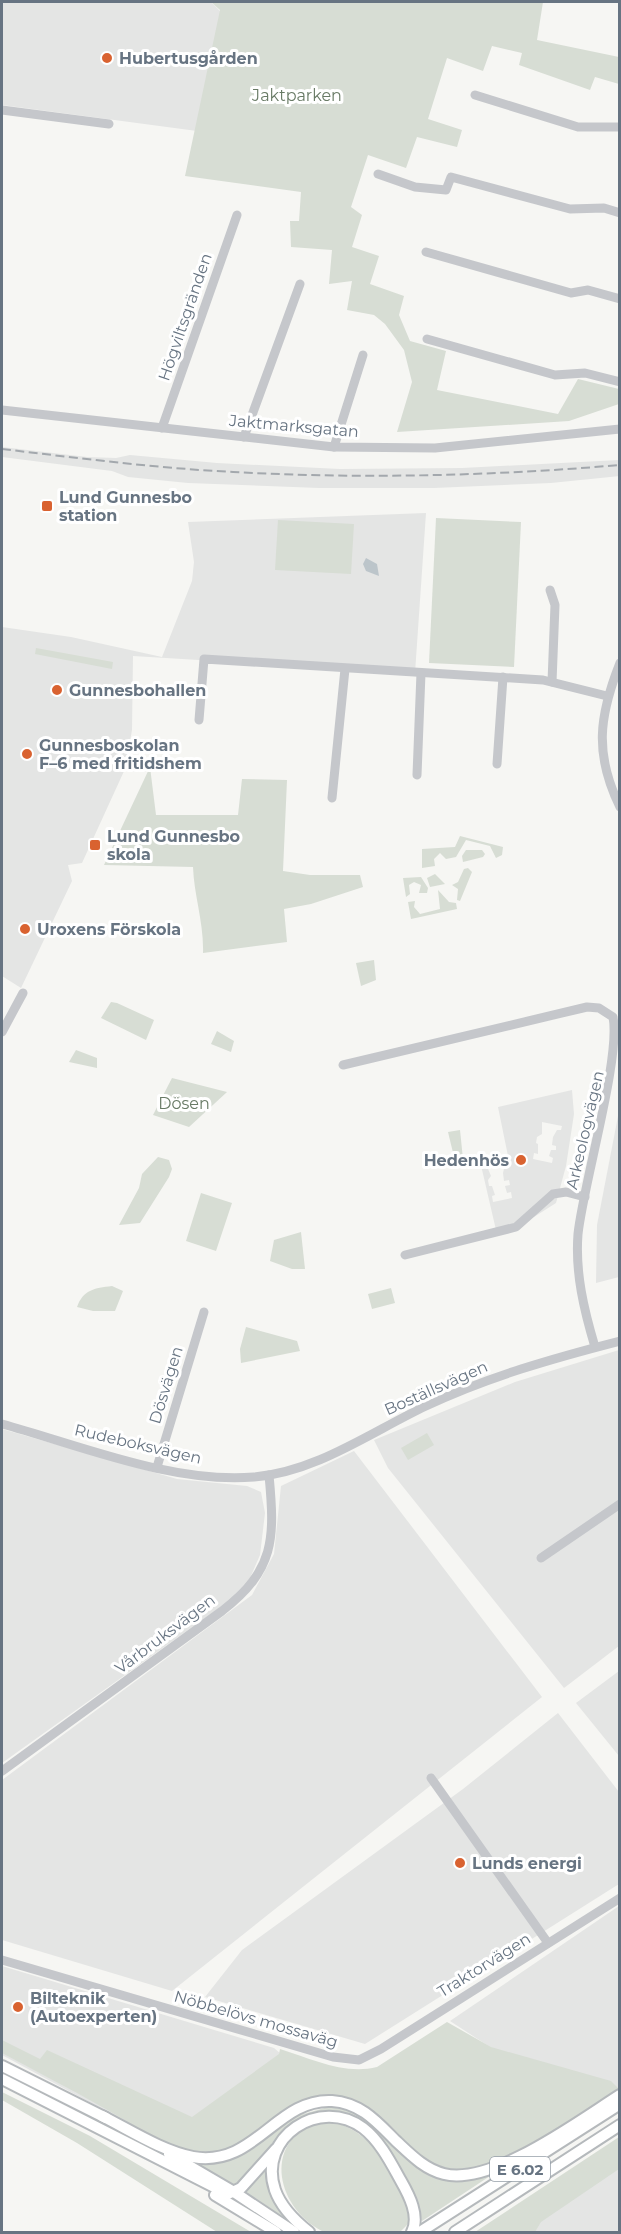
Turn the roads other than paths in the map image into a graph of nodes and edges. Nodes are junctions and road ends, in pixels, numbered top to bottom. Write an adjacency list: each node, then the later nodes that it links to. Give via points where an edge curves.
1 (476, 95): 4 (street, via 579,127)
2 (2, 110): 3 (street)
3 (109, 124)
4 (620, 128)
5 (378, 174): 6 (street, via 415,187 447,190 451,177 570,209 604,208)
6 (620, 213)
7 (237, 215): 15 (street, Högviltsgränden)
8 (426, 252): 10 (street, via 572,293 588,290)
9 (300, 284): 17 (street)
10 (620, 299)
11 (427, 339): 13 (street, via 555,375 585,372)
12 (363, 355): 18 (street)
13 (620, 382)
14 (2, 410): 15 (street, Jaktmarksgatan)
15 (162, 428): 17 (street, Jaktmarksgatan)
16 (620, 429): 18 (street, Jaktmarksgatan, via 435,448)
17 (244, 437): 18 (street, Jaktmarksgatan)
18 (334, 447)
19 (550, 590): 24 (street, via 555,605)
20 (620, 663): 25 (street)
21 (345, 669): 22 (street); 26 (street, via 204,659); 29 (street)
22 (422, 673): 23 (street); 28 (street)
23 (503, 677): 24 (street); 27 (street)
24 (552, 682): 25 (street)
25 (607, 696): 30 (street, via 601,730 603,758 608,783)
26 (199, 720)
27 (497, 764)
28 (417, 775)
29 (332, 798)
30 (620, 807)
31 (23, 993): 32 (street)
32 (2, 1032)
33 (343, 1065): 34 (street, Arkeologvägen, via 587,1007 607,1012 618,1032 614,1072 605,1125)
34 (585, 1197): 35 (street, via 566,1192 553,1194 516,1227); 38 (street, Arkeologvägen, via 578,1233 579,1278)
35 (405, 1255)
36 (204, 1312): 40 (street, Dösvägen)
37 (620, 1341): 38 (street, Boställsvägen)
38 (595, 1347): 41 (street, Boställsvägen, via 465,1389 338,1451)
39 (2, 1424): 40 (street, Rudeboksvägen)
40 (157, 1467): 41 (street, Rudeboksvägen, via 229,1477)
41 (269, 1475): 44 (street, Vårbruksvägen, via 270,1541 254,1583 213,1618)
42 (620, 1504): 43 (street)
43 (541, 1558)
44 (2, 1771)
45 (431, 1778): 47 (street)
46 (620, 1898): 47 (street, Traktorvägen)
47 (548, 1943): 49 (street, Traktorvägen)
48 (2, 1960): 49 (street, Nöbbelövs mossaväg, via 333,2057 352,2061)
49 (366, 2058)
50 (2, 2066): 54 (main road)
51 (2, 2079): 57 (main road)
52 (620, 2095): 54 (main road, via 558,2134 485,2172 466,2175 429,2168 365,2111 331,2101 304,2107 281,2119 255,2142 216,2159 178,2152)
53 (620, 2104): 63 (main road, E 6.02)
54 (102, 2116): 58 (main road)
55 (620, 2125): 64 (main road, E 6.02)
56 (276, 2149): 58 (main road, via 254,2176); 61 (main road, via 274,2188 288,2212); 62 (main road, via 305,2122 334,2116 364,2129 406,2190 415,2214)
57 (151, 2156): 58 (main road, via 220,2192); 59 (main road)
58 (234, 2192): 60 (main road)
59 (276, 2232)
60 (294, 2232)
61 (309, 2232)
62 (412, 2232)
63 (420, 2232)
64 (455, 2232)

